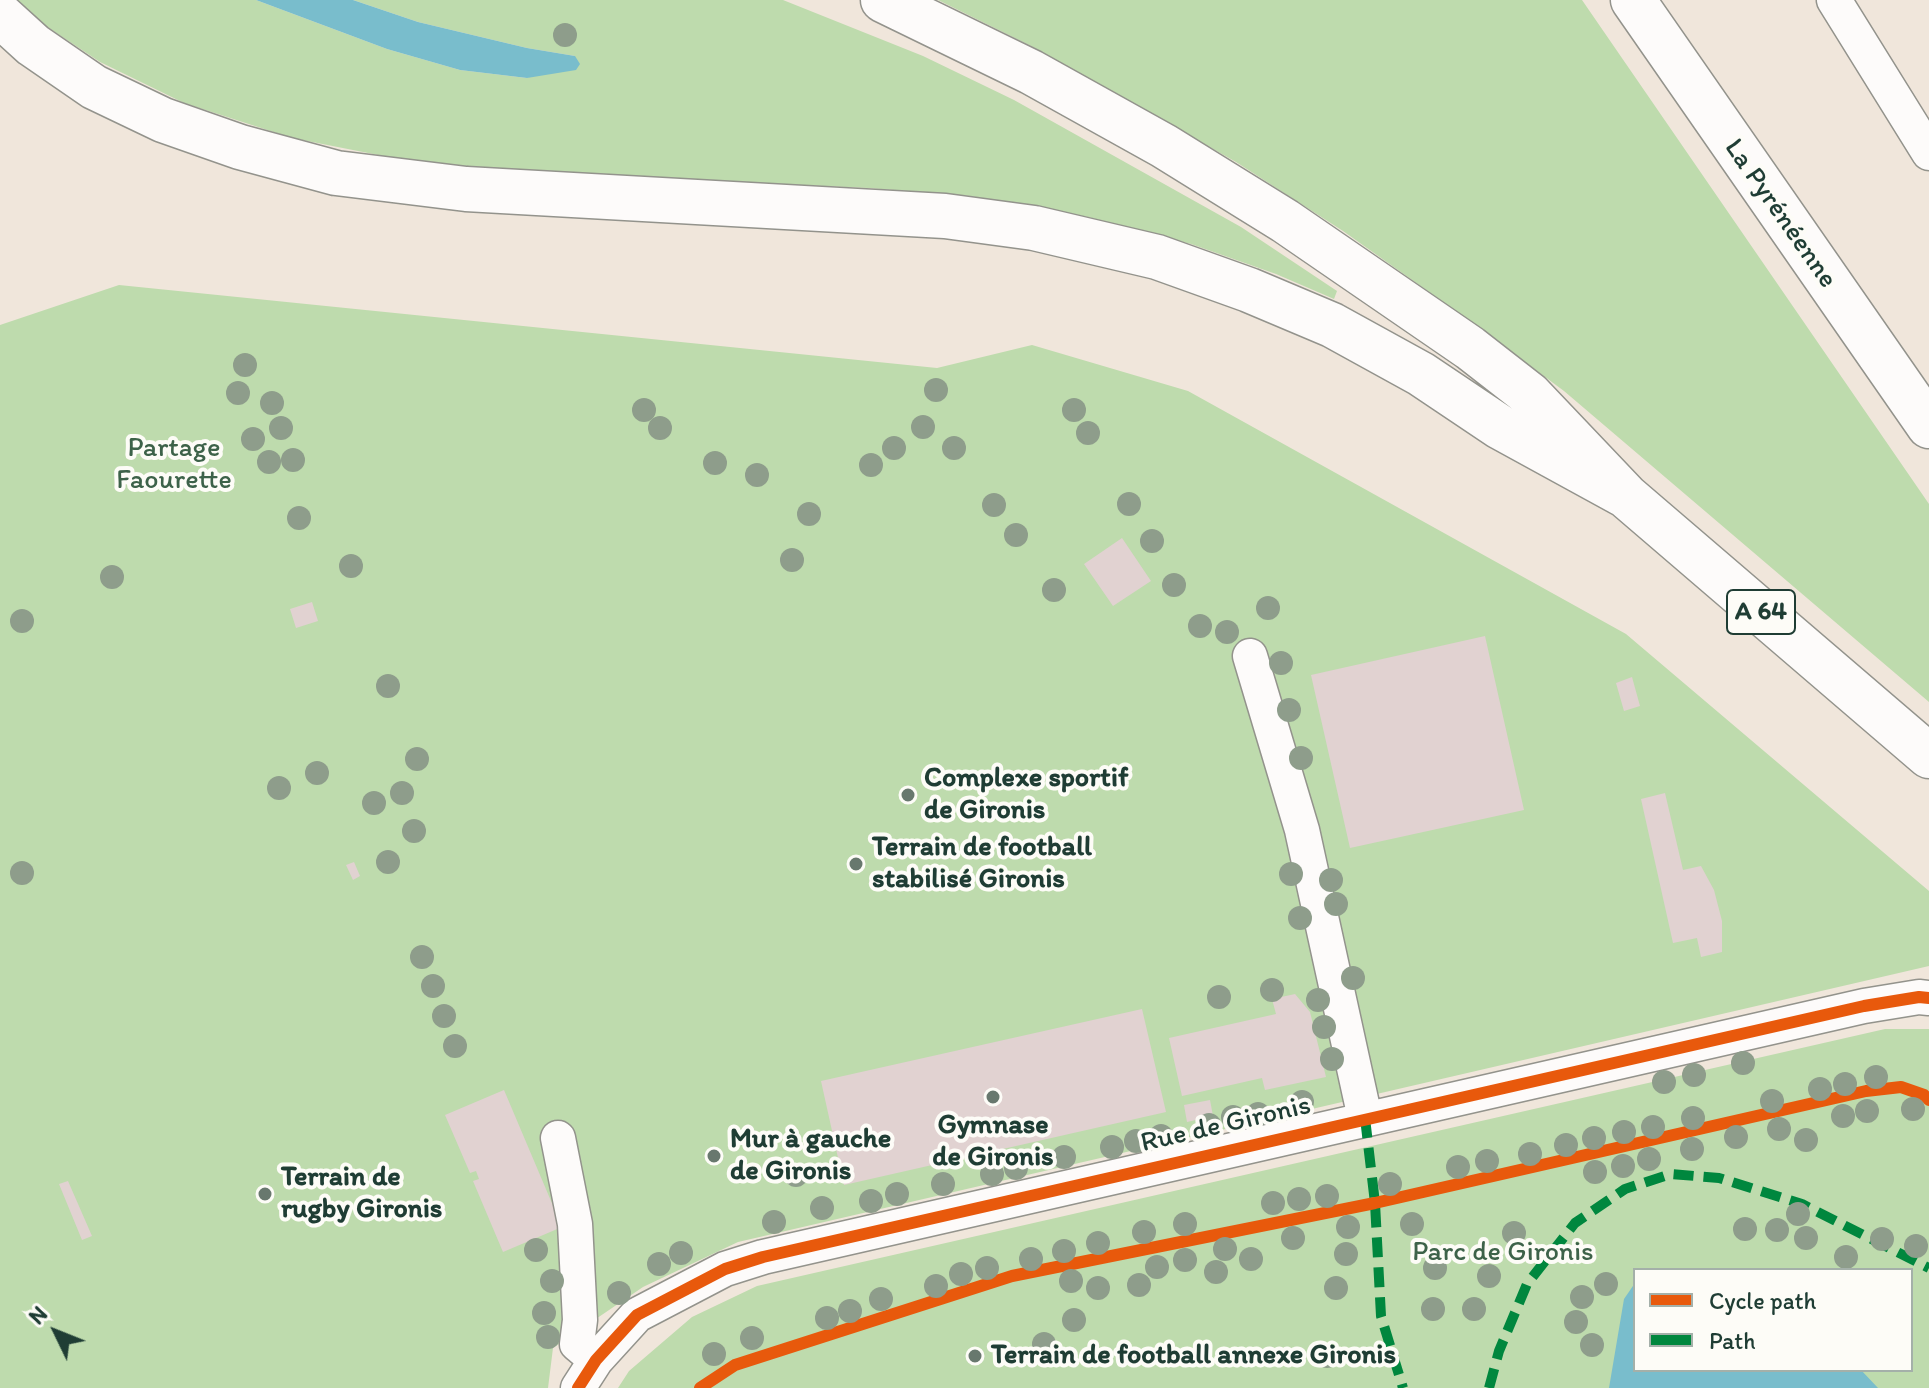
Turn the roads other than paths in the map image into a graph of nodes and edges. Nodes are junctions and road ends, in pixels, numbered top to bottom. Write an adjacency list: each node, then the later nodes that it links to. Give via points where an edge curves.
1 (883, 0): 7 (highway, via 1031,72 1285,221 1529,394)
2 (1633, 0): 6 (highway, La Pyrénéenne)
3 (1834, 0): 5 (street)
4 (0, 15): 7 (highway, via 94,87 163,120 336,173 466,189 945,216 1034,228 1157,257 1332,325)
5 (1929, 153)
6 (1929, 426)
7 (1626, 496): 9 (highway, A 64)
8 (1250, 656): 11 (street, via 1302,830)
9 (1929, 756)
10 (1929, 998): 11 (street, Rue de Gironis, via 1864,1006)
11 (1365, 1118): 13 (street, Rue de Gironis, via 725,1269 681,1291)
12 (558, 1138): 13 (street, via 575,1224 577,1344)
13 (591, 1379)

